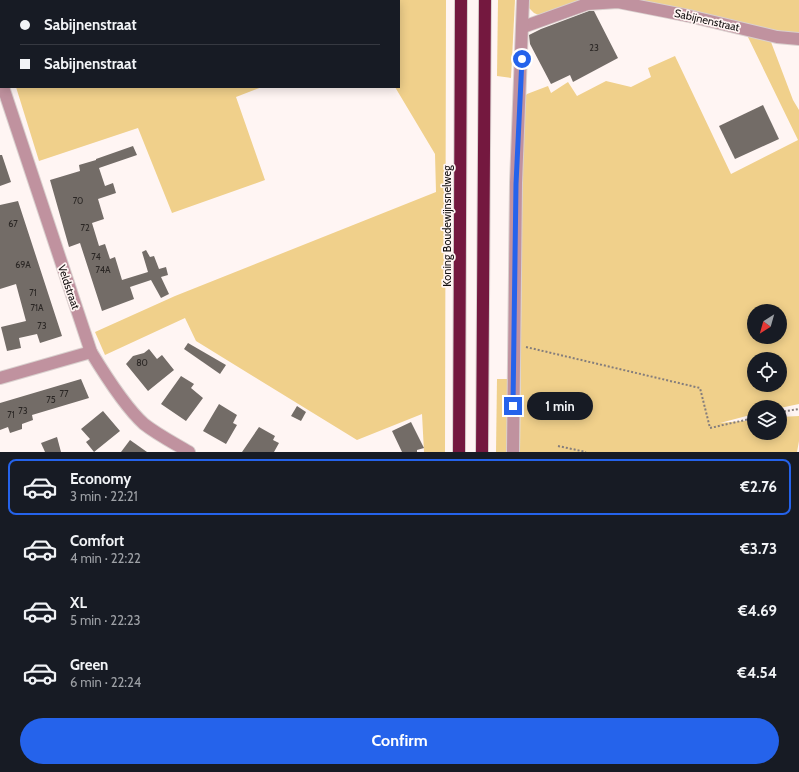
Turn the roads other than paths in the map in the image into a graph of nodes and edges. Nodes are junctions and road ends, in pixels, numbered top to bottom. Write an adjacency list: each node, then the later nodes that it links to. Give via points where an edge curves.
1 (461, 0): 10 (highway, Koning Boudewijnsnelweg)
2 (485, 0): 11 (highway)
3 (523, 0): 4 (street)
4 (523, 27): 5 (street, Sabijnenstraat, via 586,4 618,2 777,37); 12 (street, via 516,184)
5 (799, 39)
6 (3, 88): 7 (street, Veldstraat)
7 (91, 352): 8 (street); 9 (street, Veldstraat, via 134,413 154,432)
8 (0, 378)
9 (188, 452)
10 (459, 452)
11 (482, 452)
12 (513, 452)

